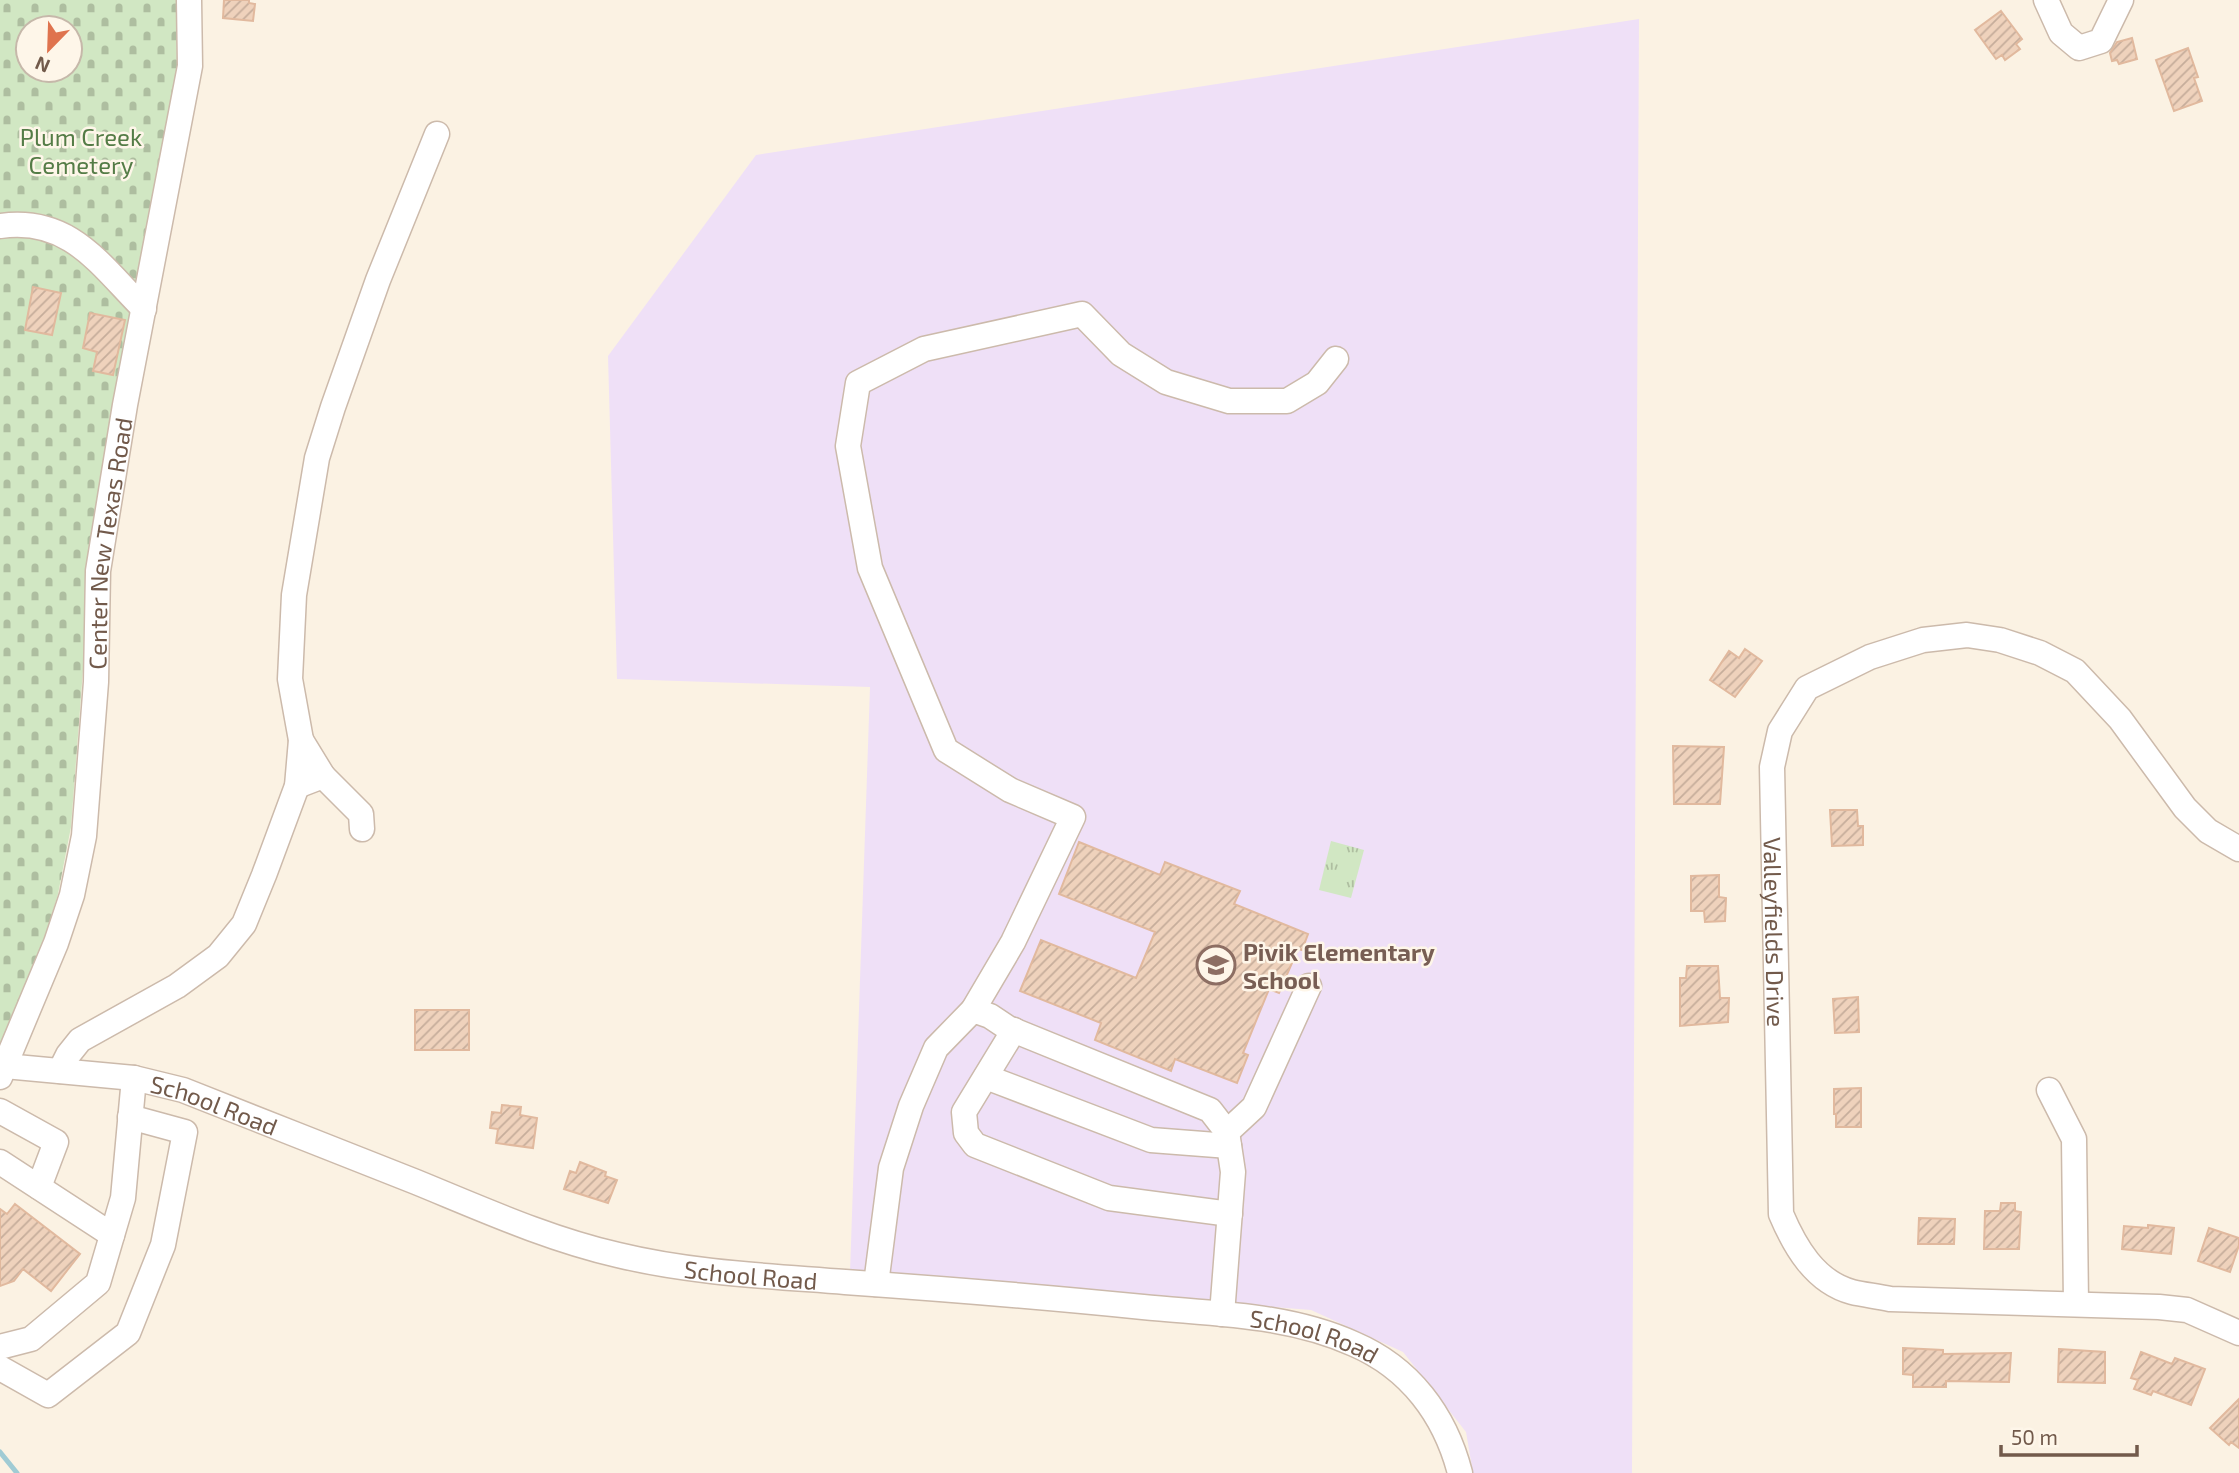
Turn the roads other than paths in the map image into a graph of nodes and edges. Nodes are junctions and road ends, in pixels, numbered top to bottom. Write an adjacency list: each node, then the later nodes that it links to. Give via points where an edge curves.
1 (188, 0): 6 (street, Center New Texas Road, via 190,66)
2 (2046, 0): 3 (street, via 2061,33 2079,48 2101,41)
3 (2121, 0)
4 (437, 134): 8 (street, via 378,280 317,458 294,595 290,679)
5 (0, 226): 6 (street, via 21,223 65,234 95,257)
6 (144, 309): 17 (street, Center New Texas Road, via 98,571 96,681 84,836 56,943)
7 (1336, 359): 14 (street, via 1317,383 1287,401 1229,401 1166,382 1121,354 1082,314 924,349 858,383 848,446 870,568 946,750 1010,790 1073,817 1013,942)
8 (300, 740): 9 (street); 10 (street)
9 (323, 776): 10 (street); 11 (street, via 361,814)
10 (297, 786): 16 (street, via 244,923 218,956 177,986 80,1040)
11 (362, 829)
12 (2239, 849): 29 (street, Valleyfields Drive, via 2208,831 2185,808 2120,719 2075,671 2000,640 1967,635 1923,640 1870,657 1807,688 1780,731 1772,767 1779,1180 1781,1214 1793,1243 1816,1272 1849,1291 1890,1298)
13 (1309, 986): 23 (street, via 1254,1107)
14 (973, 1010): 15 (street); 28 (street, via 936,1048 911,1107 891,1168)
15 (1014, 1030): 18 (street); 23 (street, via 1210,1110)
16 (60, 1071): 17 (street, School Road); 19 (street, School Road)
17 (2, 1072)
18 (986, 1077): 23 (street, via 1151,1140); 26 (street, via 964,1112 966,1133 975,1145 1109,1198)
19 (134, 1078): 22 (street); 28 (street, School Road, via 183,1090 529,1228 617,1255 702,1270)
20 (2049, 1090): 29 (street, via 2074,1139)
21 (0, 1111): 25 (street, via 56,1142)
22 (130, 1118): 27 (street, via 123,1198); 33 (street, via 185,1132 163,1245 128,1333 48,1395)
23 (1228, 1139): 26 (street, via 1233,1172)
24 (0, 1162): 25 (street)
25 (38, 1187): 27 (street)
26 (1230, 1214): 30 (street)
27 (112, 1235): 32 (street, via 98,1283 31,1339)
28 (876, 1284): 30 (street, School Road)
29 (2076, 1304): 31 (street, Valleyfields Drive, via 2187,1310)
30 (1222, 1314): 34 (street, School Road, via 1320,1331 1357,1345 1390,1365 1415,1385 1439,1420)
31 (2239, 1333)
32 (0, 1348)
33 (0, 1368)
34 (1460, 1473)

